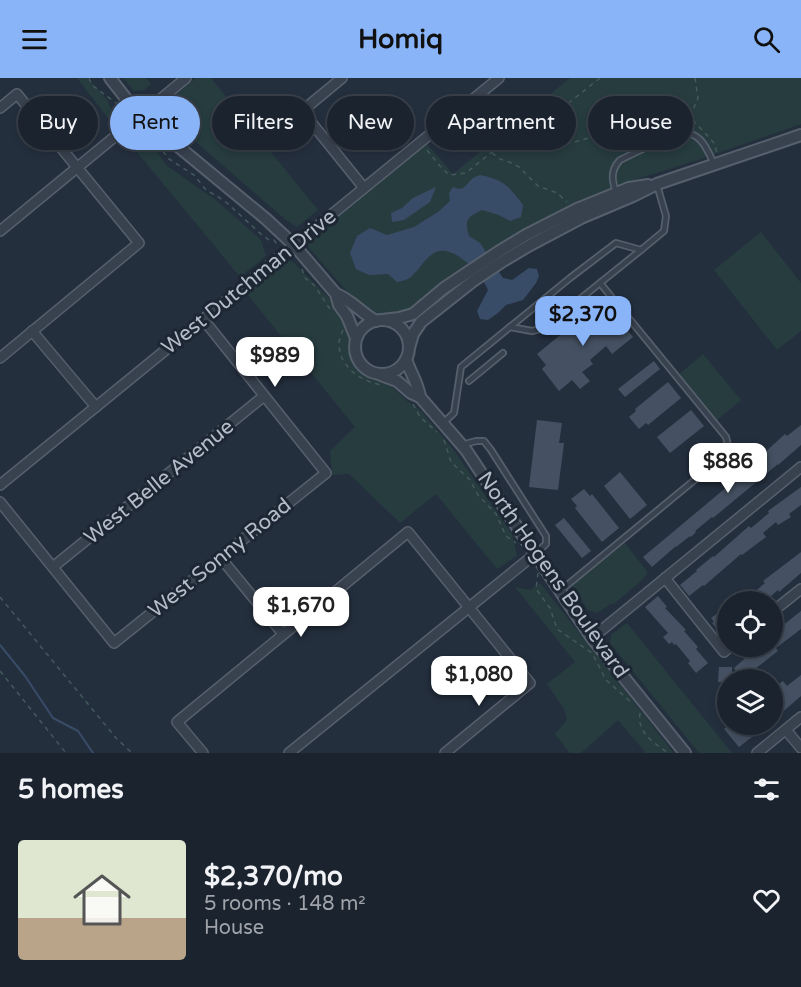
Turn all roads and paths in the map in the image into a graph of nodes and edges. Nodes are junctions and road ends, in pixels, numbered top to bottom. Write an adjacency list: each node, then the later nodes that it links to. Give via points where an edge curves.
1 (89, 78): 11 (path)
2 (110, 78): 8 (street)
3 (186, 78): 9 (street)
4 (342, 78): 25 (street, via 302,111)
5 (499, 78): 17 (street, West Dutchman Drive)
6 (600, 78): 10 (path)
7 (695, 78): 13 (path, via 698,98)
8 (125, 96)
9 (164, 96)
10 (576, 97)
11 (110, 99)
12 (0, 108): 23 (street, via 17,94)
13 (693, 110)
14 (693, 120): 22 (path, via 714,143)
15 (801, 135): 22 (street)
16 (110, 141): 23 (street)
17 (420, 143): 21 (path, via 449,175 466,173); 25 (street, West Dutchman Drive)
18 (162, 150): 31 (path, via 194,175 206,190 227,203 262,235 274,240)
19 (183, 150): 29 (street)
20 (496, 150): 21 (path)
21 (492, 152): 27 (path, via 519,167 538,186 557,193)
22 (717, 164): 24 (street); 26 (lane, via 699,138 685,131 676,133 615,165 612,177)
23 (78, 167): 28 (street); 42 (street, via 139,243)
24 (657, 184): 26 (street); 30 (lane, via 666,216 664,231); 32 (street)
25 (364, 188): 29 (street, West Dutchman Drive)
26 (616, 193): 27 (street)
27 (571, 212): 32 (street, via 526,235)
28 (0, 231)
29 (294, 245): 31 (street, West Dutchman Drive); 36 (street)
30 (641, 250): 35 (lane); 41 (lane, via 616,243)
31 (283, 254): 38 (street, West Dutchman Drive)
32 (500, 256): 34 (street)
33 (300, 265): 37 (path, via 305,278 333,313)
34 (470, 277): 39 (street, via 444,288 413,314); 44 (street, via 421,322)
35 (600, 283): 41 (lane, via 544,328 532,332); 65 (lane, via 726,437 728,446 720,459)
36 (336, 294): 37 (street); 39 (street)
37 (344, 311): 43 (street)
38 (203, 319): 50 (street); 52 (street, West Dutchman Drive)
39 (379, 320): 43 (street, via 367,324); 44 (street, via 391,321 404,332)
40 (344, 327): 49 (path, via 338,343 343,362 360,378)
41 (510, 327): 53 (lane, via 461,367 454,413)
42 (32, 331): 46 (street); 52 (street)
43 (356, 338): 47 (street, via 359,363)
44 (408, 353): 47 (street, via 396,370); 51 (street, North Hogens Boulevard, via 410,369 419,387)
45 (503, 353): 48 (lane)
46 (0, 358)
47 (381, 375): 51 (street, North Hogens Boulevard, via 397,381)
48 (469, 381)
49 (385, 386)
50 (264, 396): 60 (street, West Sonny Road, via 326,473); 61 (street, West Belle Avenue)
51 (414, 397): 53 (street, North Hogens Boulevard); 58 (path, via 420,417 443,436 451,462 496,514 506,536)
52 (96, 407): 56 (street, West Dutchman Drive)
53 (443, 423): 54 (street, North Hogens Boulevard)
54 (461, 445): 59 (street, North Hogens Boulevard); 59 (lane, via 484,441 491,450 546,536 546,544)
55 (801, 466): 63 (street)
56 (0, 485)
57 (0, 502): 61 (street)
58 (521, 546)
59 (534, 554): 65 (street, North Hogens Boulevard); 68 (street)
60 (220, 557): 61 (street, West Sonny Road, via 114,643); 69 (street)
61 (53, 567)
62 (538, 573): 73 (path, via 536,589 550,608 557,630 592,653 606,680)
63 (664, 578): 70 (street); 71 (street)
64 (801, 589): 67 (street)
65 (560, 591): 71 (street, North Hogens Boulevard)
66 (0, 597): 79 (path)
67 (783, 603)
68 (469, 608): 69 (street, via 408,532); 81 (street); 82 (street, via 530,683)
69 (283, 634): 80 (street, via 177,722)
70 (717, 637)
71 (592, 638): 84 (street, North Hogens Boulevard)
72 (0, 671): 78 (path)
73 (632, 703)
74 (640, 710): 83 (path, via 639,722 648,738)
75 (801, 717): 76 (street)
76 (786, 730): 77 (street); 85 (street)
77 (801, 748)
78 (66, 753)
79 (132, 753)
80 (203, 753)
81 (289, 753)
82 (445, 753)
83 (668, 753)
84 (685, 753)
85 (758, 753)

